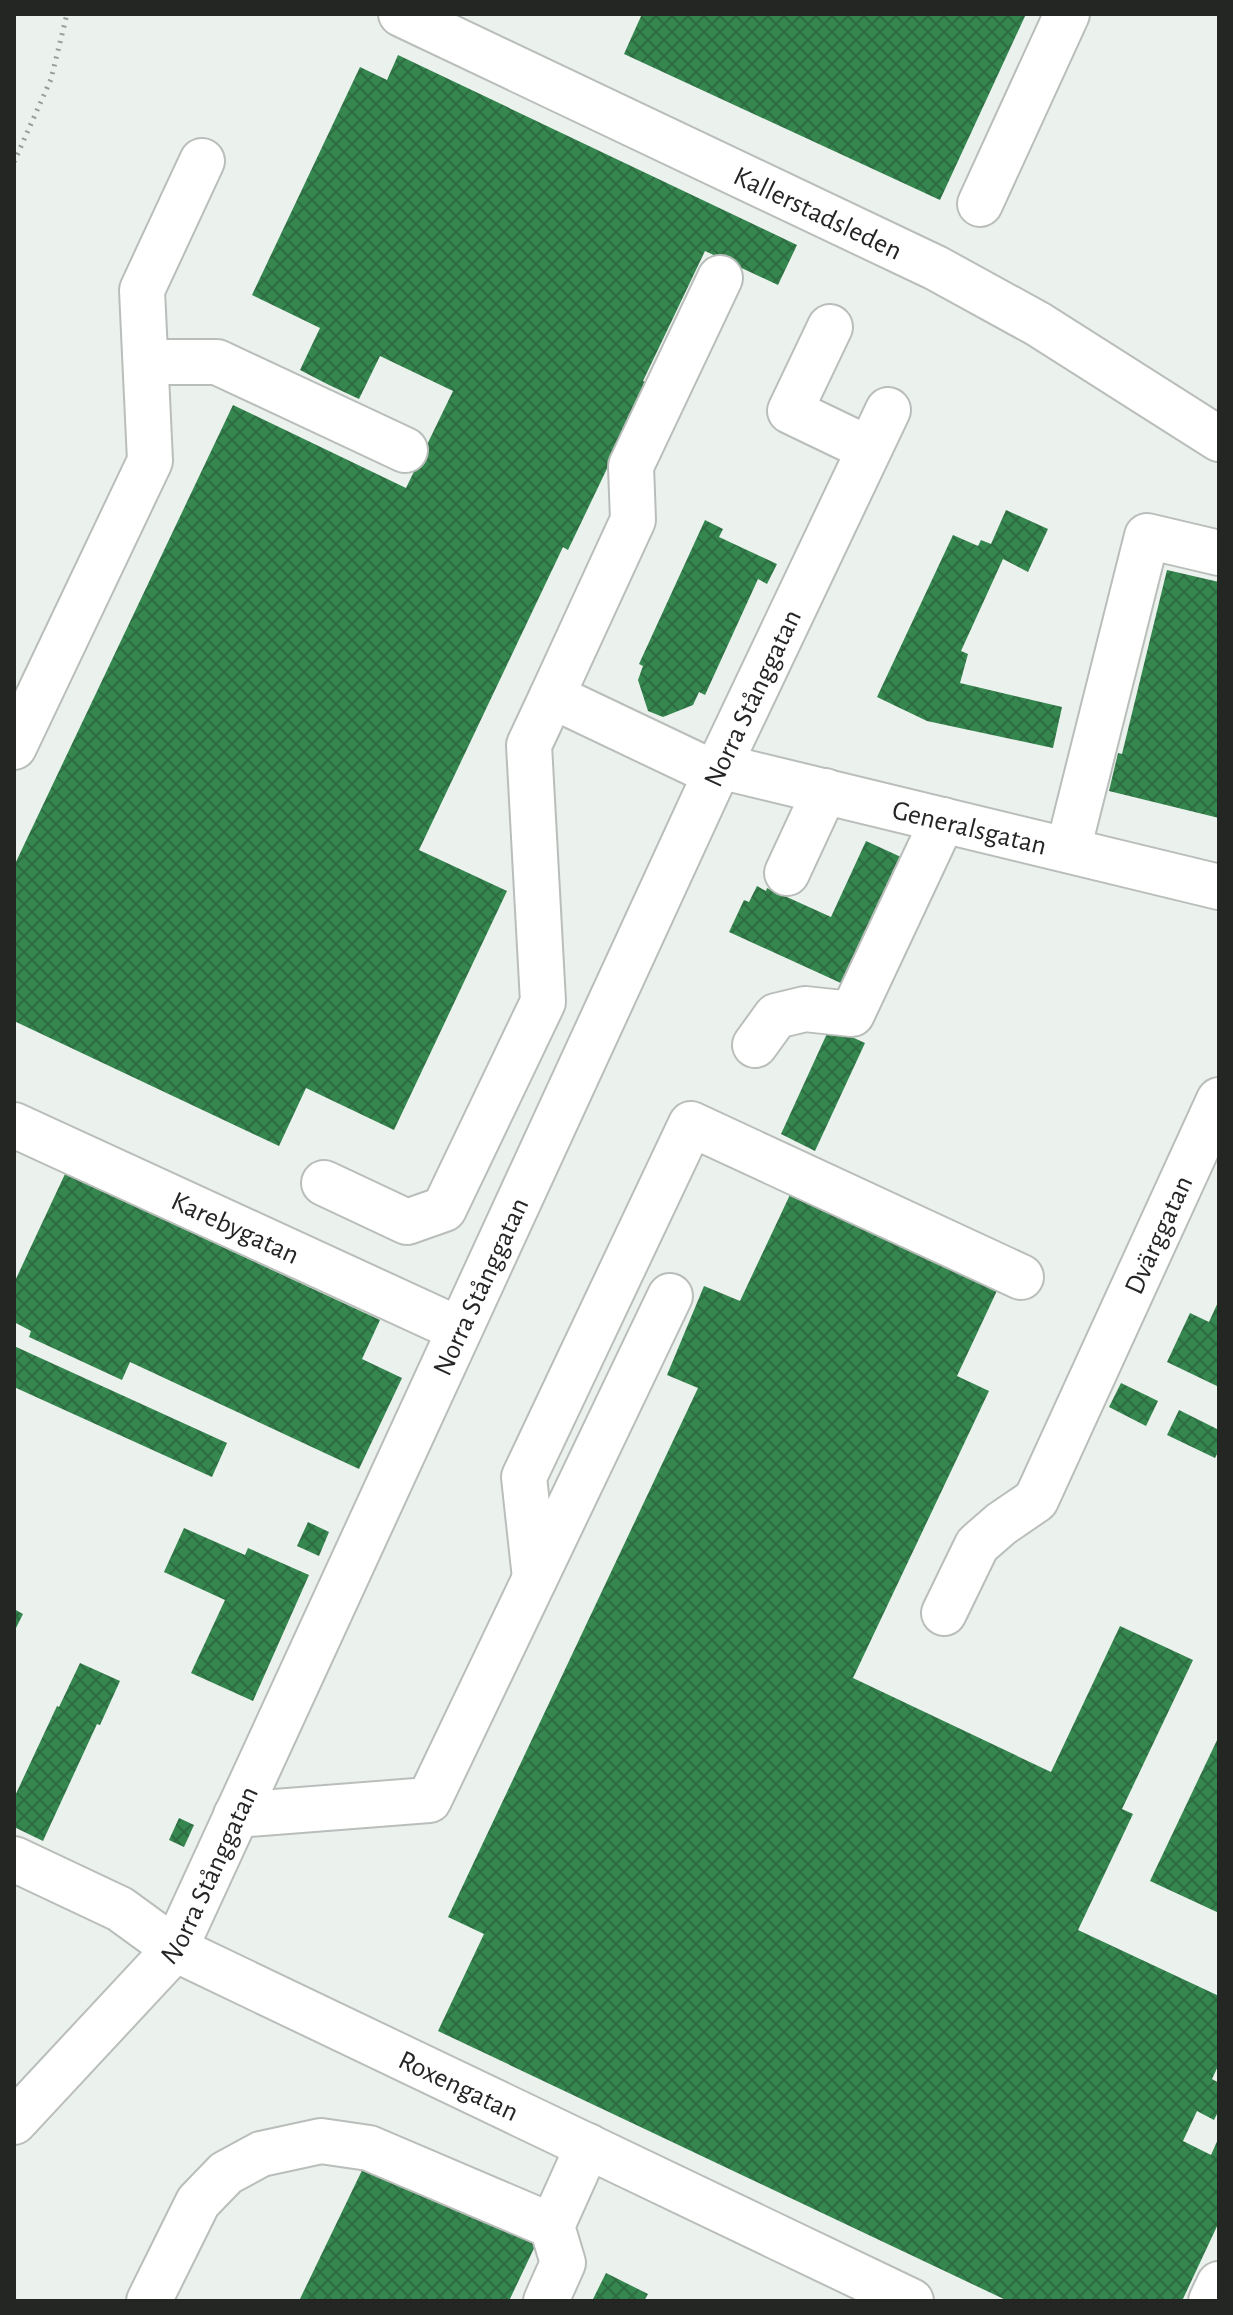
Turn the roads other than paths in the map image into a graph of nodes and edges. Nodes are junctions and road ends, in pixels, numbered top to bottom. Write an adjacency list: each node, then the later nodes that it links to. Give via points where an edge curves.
1 (401, 14): 9 (street, Kallerstadsleden, via 936,268 1038,324)
2 (1067, 14): 4 (street)
3 (202, 161): 7 (street, via 142,290)
4 (980, 204)
5 (720, 278): 13 (street, via 631,466 633,520)
6 (830, 327): 10 (street, via 790,411)
7 (146, 362): 11 (street, via 217,362); 14 (street, via 150,461)
8 (888, 410): 10 (street, Norra Stånggatan)
9 (1219, 439)
10 (869, 449): 15 (street, Norra Stånggatan)
11 (405, 450)
12 (1219, 553): 18 (street, via 1147,536)
13 (552, 696): 15 (street, Generalsgatan); 24 (street, via 529,745 543,1002 444,1209 407,1222)
14 (14, 747)
15 (718, 770): 16 (street, Generalsgatan); 27 (street, Norra Stånggatan)
16 (825, 791): 17 (street, Generalsgatan); 19 (street)
17 (943, 820): 18 (street, Generalsgatan); 21 (street, via 852,1014 805,1009 776,1016)
18 (1068, 850): 20 (street, Generalsgatan)
19 (787, 873)
20 (1219, 887)
21 (755, 1045)
22 (1219, 1100): 29 (street, Dvärggatan, via 1036,1500 977,1545)
23 (14, 1125): 27 (street, Karebygatan)
24 (324, 1183)
25 (1021, 1277): 28 (street, via 691,1124 524,1477)
26 (670, 1296): 28 (street)
27 (458, 1329): 30 (street, Norra Stånggatan)
28 (535, 1578): 30 (street, via 429,1800)
29 (944, 1613)
30 (236, 1815): 32 (street, Norra Stånggatan)
31 (14, 1859): 32 (street, Roxengatan, via 120,1909)
32 (175, 1949): 33 (street, Norra Stånggatan); 34 (street, Roxengatan)
33 (14, 2122)
34 (588, 2146): 35 (street); 39 (street, Roxengatan)
35 (552, 2226): 37 (street, via 369,2148 321,2141 261,2154 226,2173 198,2202); 38 (street, via 563,2263)
36 (1219, 2284): 40 (street)
37 (149, 2301)
38 (546, 2301)
39 (911, 2301)
40 (1211, 2301)

